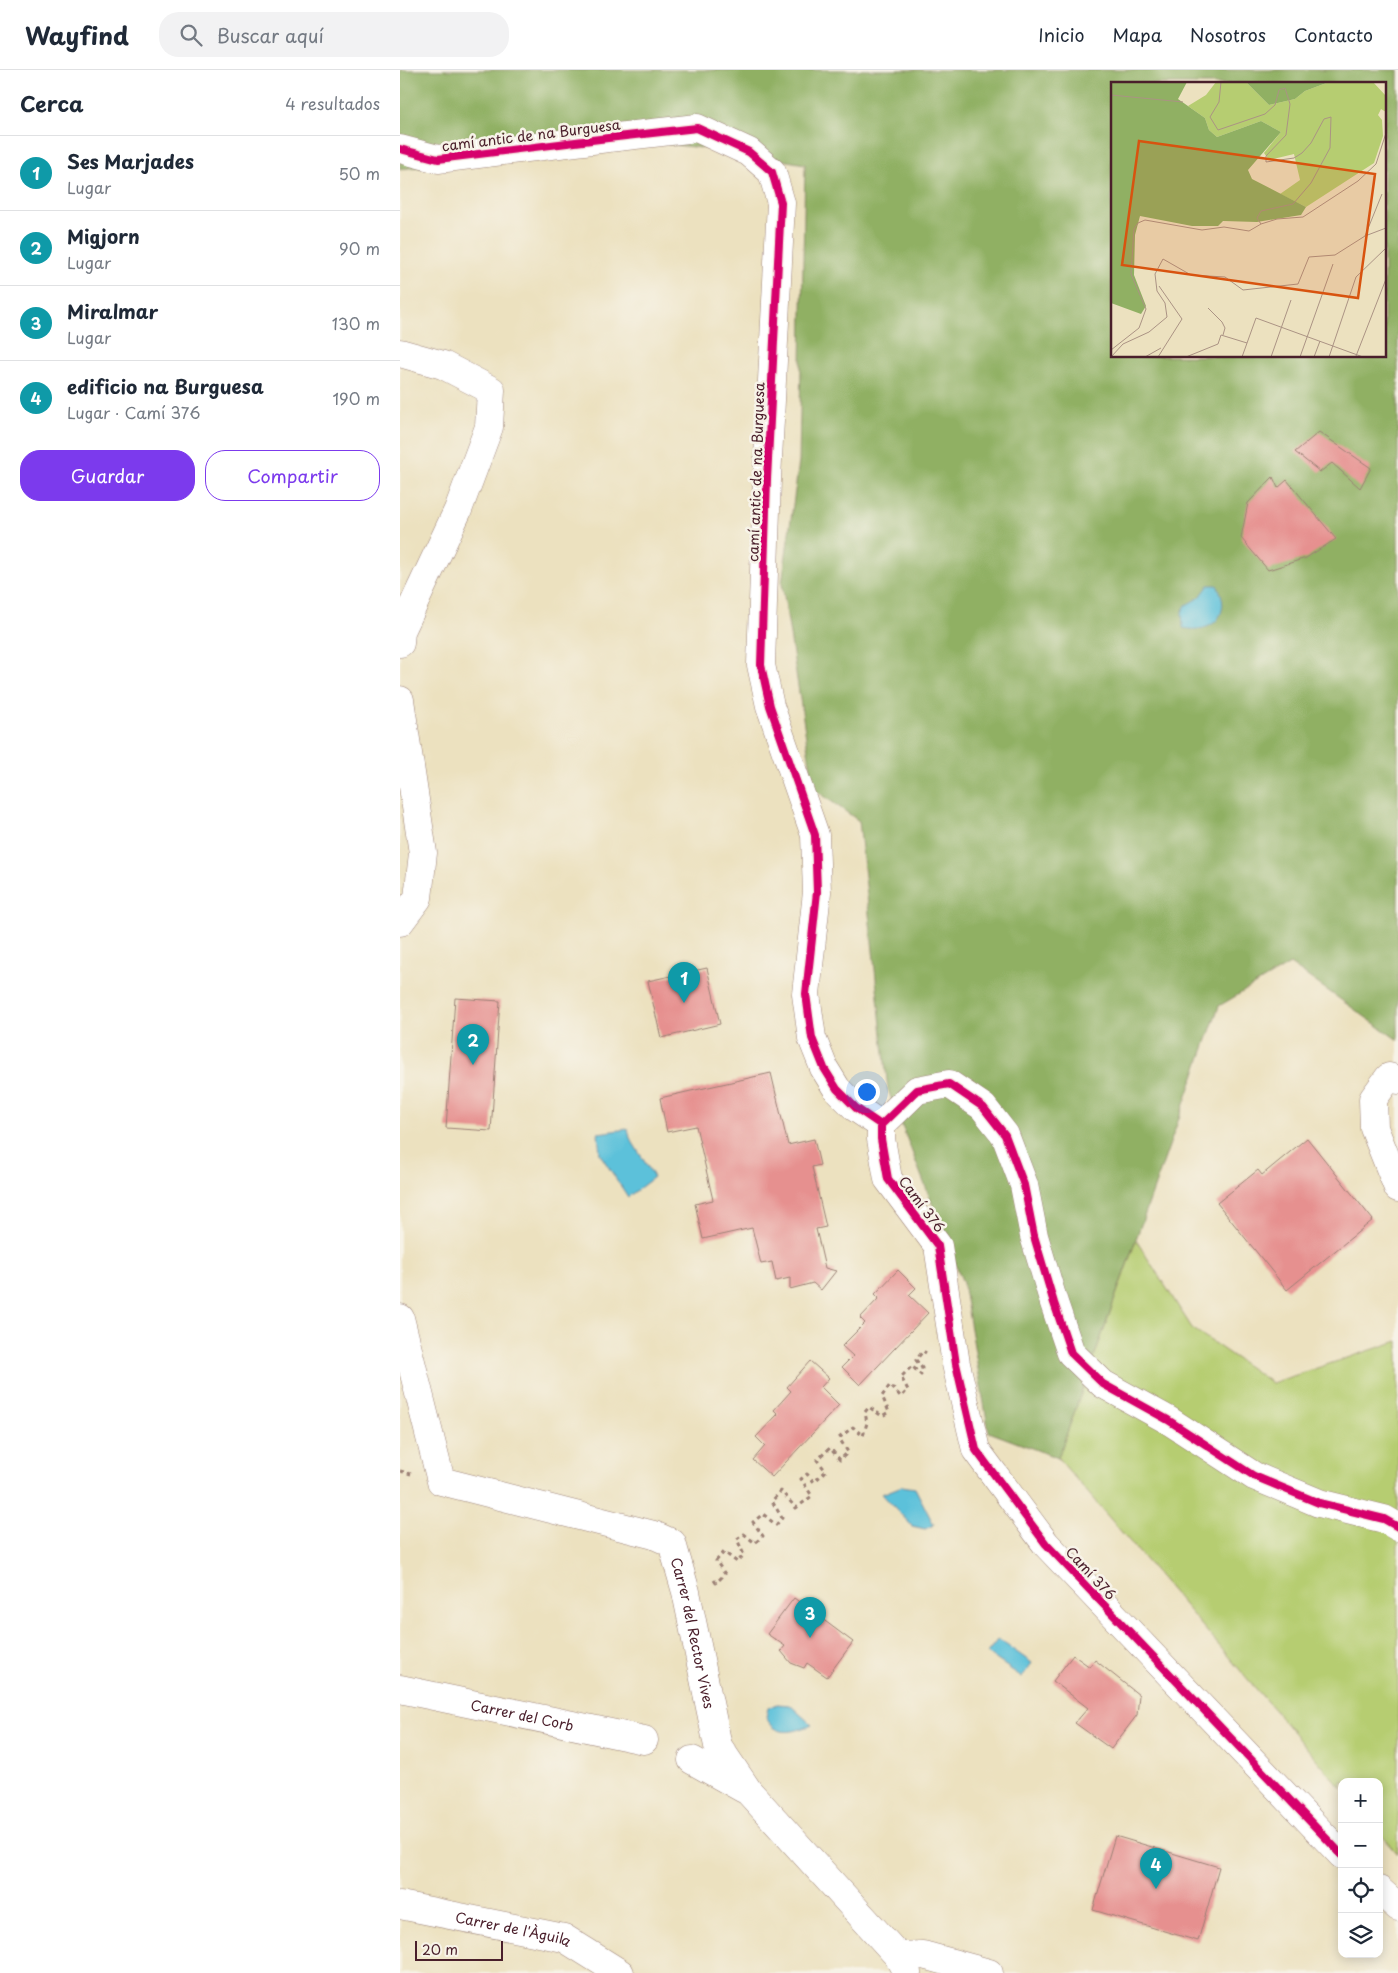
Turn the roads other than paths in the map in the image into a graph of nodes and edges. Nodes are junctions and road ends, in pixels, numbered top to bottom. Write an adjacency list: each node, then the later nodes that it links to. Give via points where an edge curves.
1 (400, 149): 7 (street, camí antic de na Burguesa, via 438,159 697,128 749,152 772,172 781,203 761,665 770,706 815,835 817,892 806,994 812,1038 837,1089 856,1108)
2 (400, 353): 3 (street, via 444,365 491,390 489,427 458,510 401,631)
3 (400, 643)
4 (400, 700): 5 (street, via 423,854 418,898)
5 (400, 922)
6 (1398, 1080): 8 (street, via 1389,1077 1372,1099 1374,1128)
7 (881, 1125): 10 (street, via 917,1090 949,1084 983,1107 1005,1136 1024,1185 1034,1236 1071,1353 1103,1384 1168,1420 1254,1476 1319,1503 1384,1519); 15 (street, Camí 376, via 888,1179 938,1246 956,1364 976,1450 1046,1544)
8 (1398, 1188)
9 (400, 1318): 14 (street, Carrer del Rector Vives, via 440,1481 654,1535 672,1543 686,1592 718,1746)
10 (1398, 1527)
11 (400, 1689): 12 (street, Carrer del Corb)
12 (644, 1740)
13 (692, 1760): 14 (street)
14 (749, 1792): 19 (street, Carrer del Rector Vives)
15 (1338, 1851)
16 (1383, 1894): 18 (street)
17 (400, 1905): 20 (street, Carrer de l'Àguila, via 564,1938)
18 (1398, 1907)
19 (903, 1964): 21 (street, via 922,1955)
20 (620, 1973)
21 (989, 1973)

